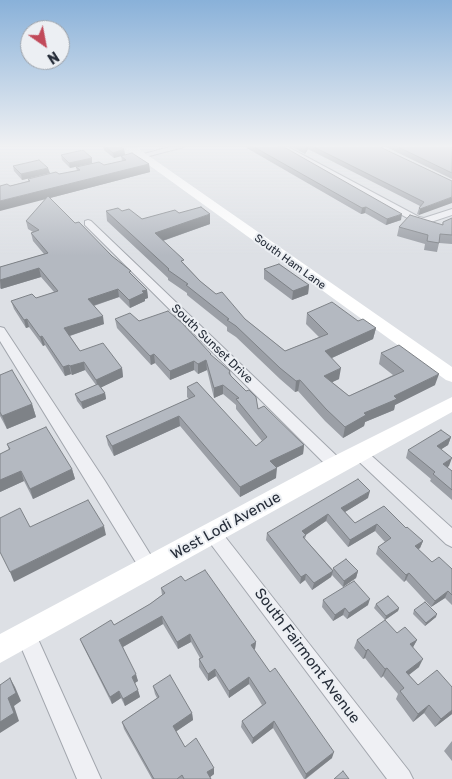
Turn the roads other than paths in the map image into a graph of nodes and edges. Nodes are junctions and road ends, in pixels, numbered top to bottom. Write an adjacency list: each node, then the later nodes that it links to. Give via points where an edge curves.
1 (181, 183): 6 (main road, South Ham Lane)
2 (350, 183): 3 (street, via 422,221)
3 (452, 212)
4 (88, 223): 9 (street, South Sunset Drive)
5 (0, 331): 12 (street)
6 (452, 376)
7 (452, 404): 8 (main road, West Lodi Avenue)
8 (359, 453): 9 (main road, West Lodi Avenue); 11 (street)
9 (336, 465): 10 (main road, West Lodi Avenue)
10 (213, 534): 12 (main road, West Lodi Avenue); 16 (street, South Fairmont Avenue)
11 (452, 540)
12 (149, 568): 13 (main road, West Lodi Avenue)
13 (26, 635): 14 (main road, West Lodi Avenue); 15 (street)
14 (0, 649)
15 (89, 779)
16 (401, 779)

